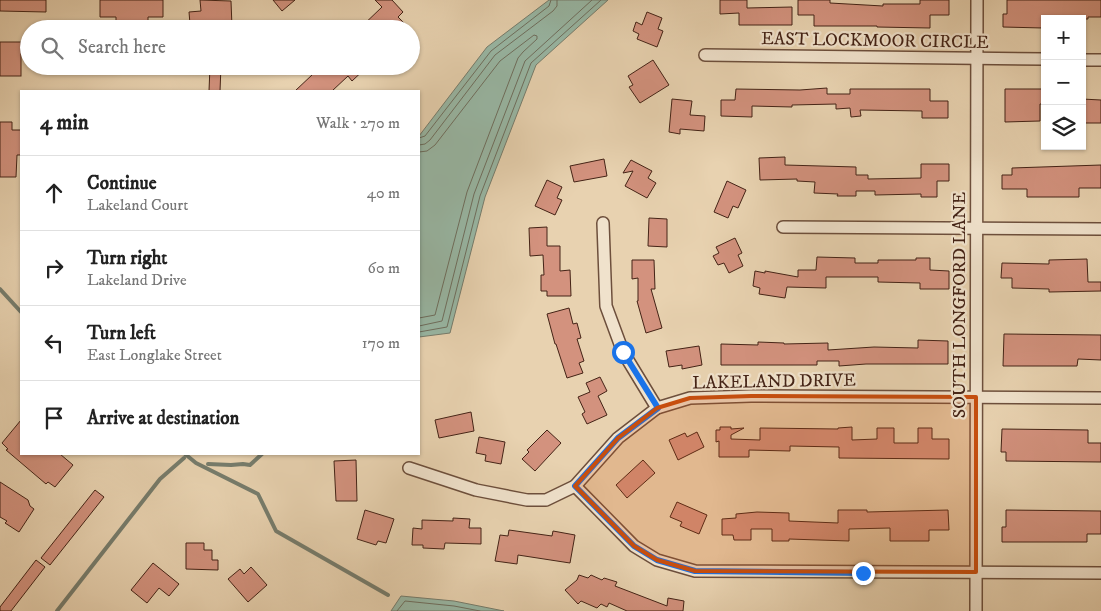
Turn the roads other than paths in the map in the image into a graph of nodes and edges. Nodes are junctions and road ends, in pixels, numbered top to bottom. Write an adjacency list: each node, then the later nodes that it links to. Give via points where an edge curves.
1 (977, 0): 3 (street, SOUTH LONGFORD LANE)
2 (705, 55): 3 (street, EAST LOCKMOOR CIRCLE)
3 (977, 59): 4 (street, EAST LOCKMOOR CIRCLE); 9 (street, SOUTH LONGFORD LANE)
4 (1041, 59)
5 (1086, 60): 6 (street)
6 (1101, 60)
7 (603, 223): 13 (street, via 606,306 623,352)
8 (783, 226): 9 (street)
9 (977, 228): 10 (street); 11 (street, SOUTH LONGFORD LANE)
10 (1101, 229)
11 (976, 397): 12 (street, LAKELAND DRIVE); 13 (street, LAKELAND DRIVE, via 690,398); 16 (street, SOUTH LONGFORD LANE)
12 (1101, 398)
13 (658, 408): 15 (street, LAKELAND DRIVE, via 618,438)
14 (409, 468): 15 (street, via 476,490 527,500 546,500)
15 (575, 486): 16 (street, via 634,546 657,560 695,571)
16 (976, 572): 17 (street); 18 (street, SOUTH LONGFORD LANE)
17 (1101, 573)
18 (976, 611)

